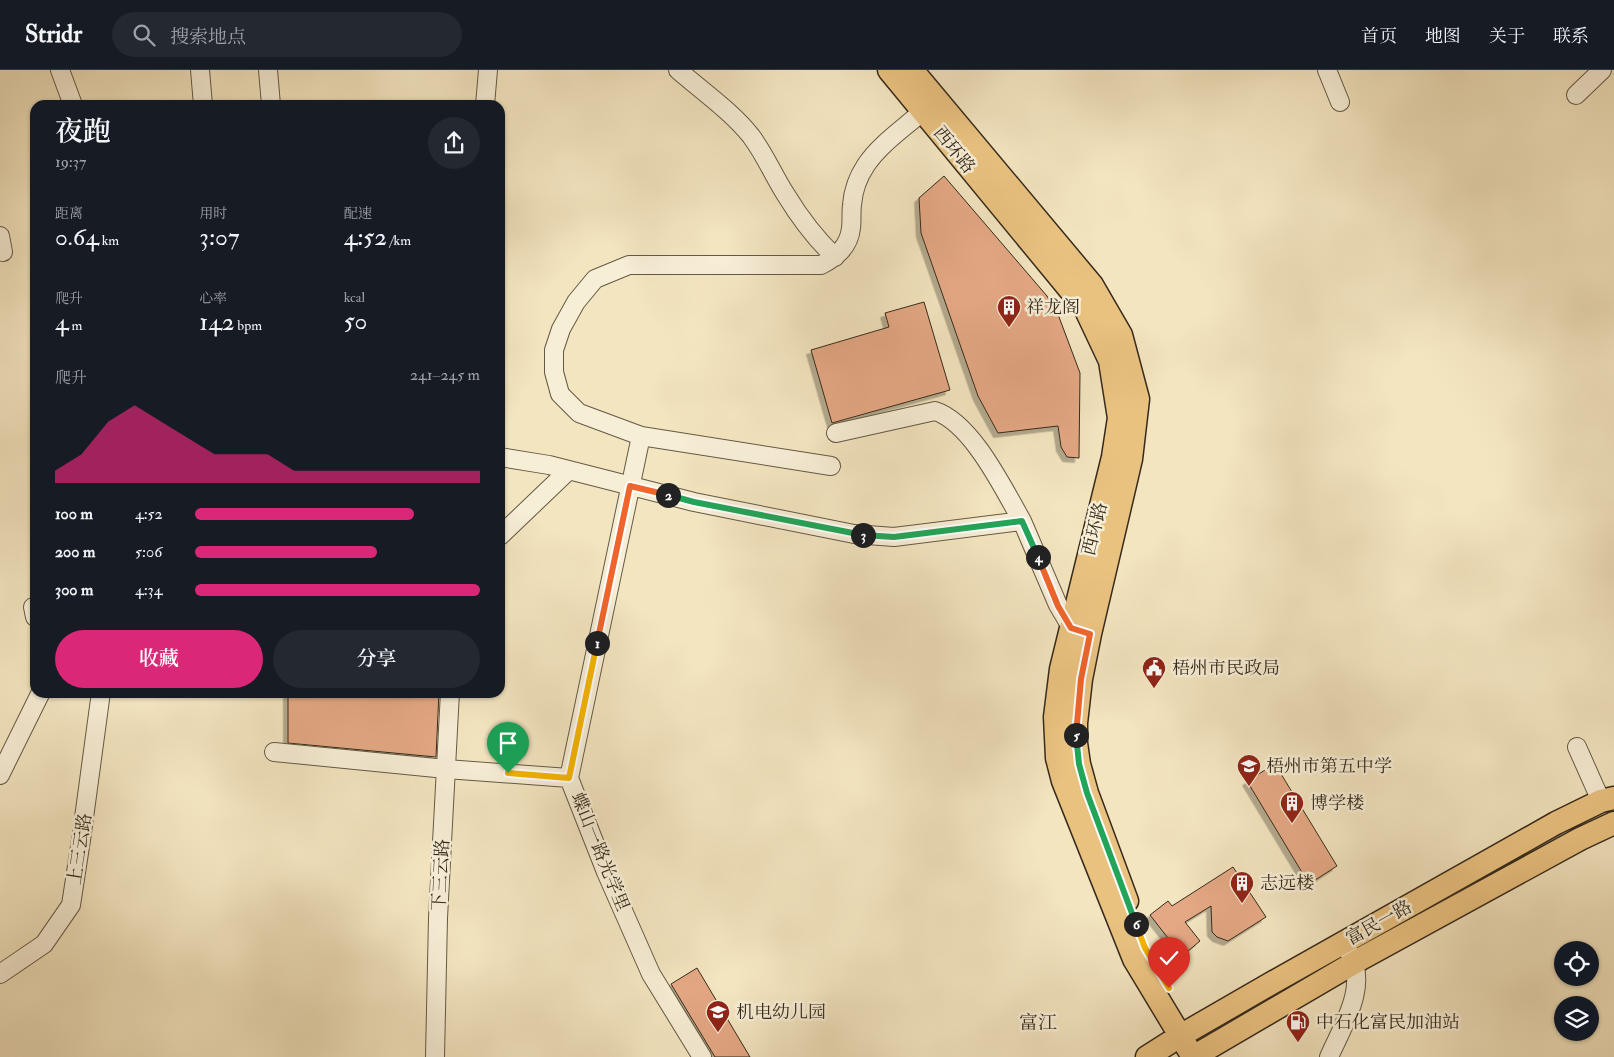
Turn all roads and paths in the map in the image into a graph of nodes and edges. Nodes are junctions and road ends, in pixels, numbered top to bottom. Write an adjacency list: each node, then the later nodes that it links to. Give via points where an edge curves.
1 (60, 70): 11 (street)
2 (200, 70): 12 (street)
3 (268, 70): 13 (street)
4 (488, 70): 14 (street)
5 (678, 70): 17 (street, via 750,135 817,240)
6 (889, 70): 16 (main road, 西环路)
7 (912, 70): 26 (main road, 西环路, via 1092,285 1122,335 1138,399 1131,459)
8 (1327, 70): 15 (street)
9 (1602, 70): 10 (street)
10 (1576, 95)
11 (70, 100)
12 (203, 100)
13 (271, 100)
14 (485, 100)
15 (1340, 102)
16 (923, 111): 17 (street, via 866,164 855,186 851,230); 26 (main road, 西环路, via 1085,308 1110,361 1119,418)
17 (836, 258): 19 (street, via 821,265 629,265 595,279 576,302 554,350 554,372 560,394 579,413)
18 (836, 433): 24 (street, via 935,411 945,415 968,436 984,458)
19 (641, 436): 21 (street); 23 (street, 蝶山一路光学里)
20 (505, 458): 22 (street)
21 (831, 466)
22 (568, 470): 23 (street); 25 (street)
23 (630, 486): 24 (street, via 854,534 894,537); 34 (street, 蝶山一路光学里)
24 (1022, 521): 26 (street, via 1058,606)
25 (505, 531)
26 (1081, 631): 39 (main road, 西环路, via 1081,679 1076,723 1079,764 1145,948)
27 (39, 698): 33 (street)
28 (100, 698): 38 (street, 上三云路, via 71,905 44,944)
29 (450, 698): 32 (street, 下三云路)
30 (1577, 747): 35 (street)
31 (274, 752): 32 (street)
32 (446, 769): 34 (street); 41 (street, 下三云路)
33 (0, 775)
34 (569, 778): 42 (street, 蝶山一路光学里, via 651,974)
35 (1608, 800): 37 (main road, 富民一路, via 1556,823)
36 (1614, 823): 37 (main road, 富民一路)
37 (1349, 952): 39 (main road, 富民一路); 40 (main road, 富民一路); 44 (street, via 1358,981)
38 (0, 974)
39 (1187, 1032): 40 (main road, 西环路); 43 (main road, 富民一路)
40 (1197, 1054)
41 (435, 1057)
42 (702, 1057)
43 (1147, 1057)
44 (1329, 1057)

